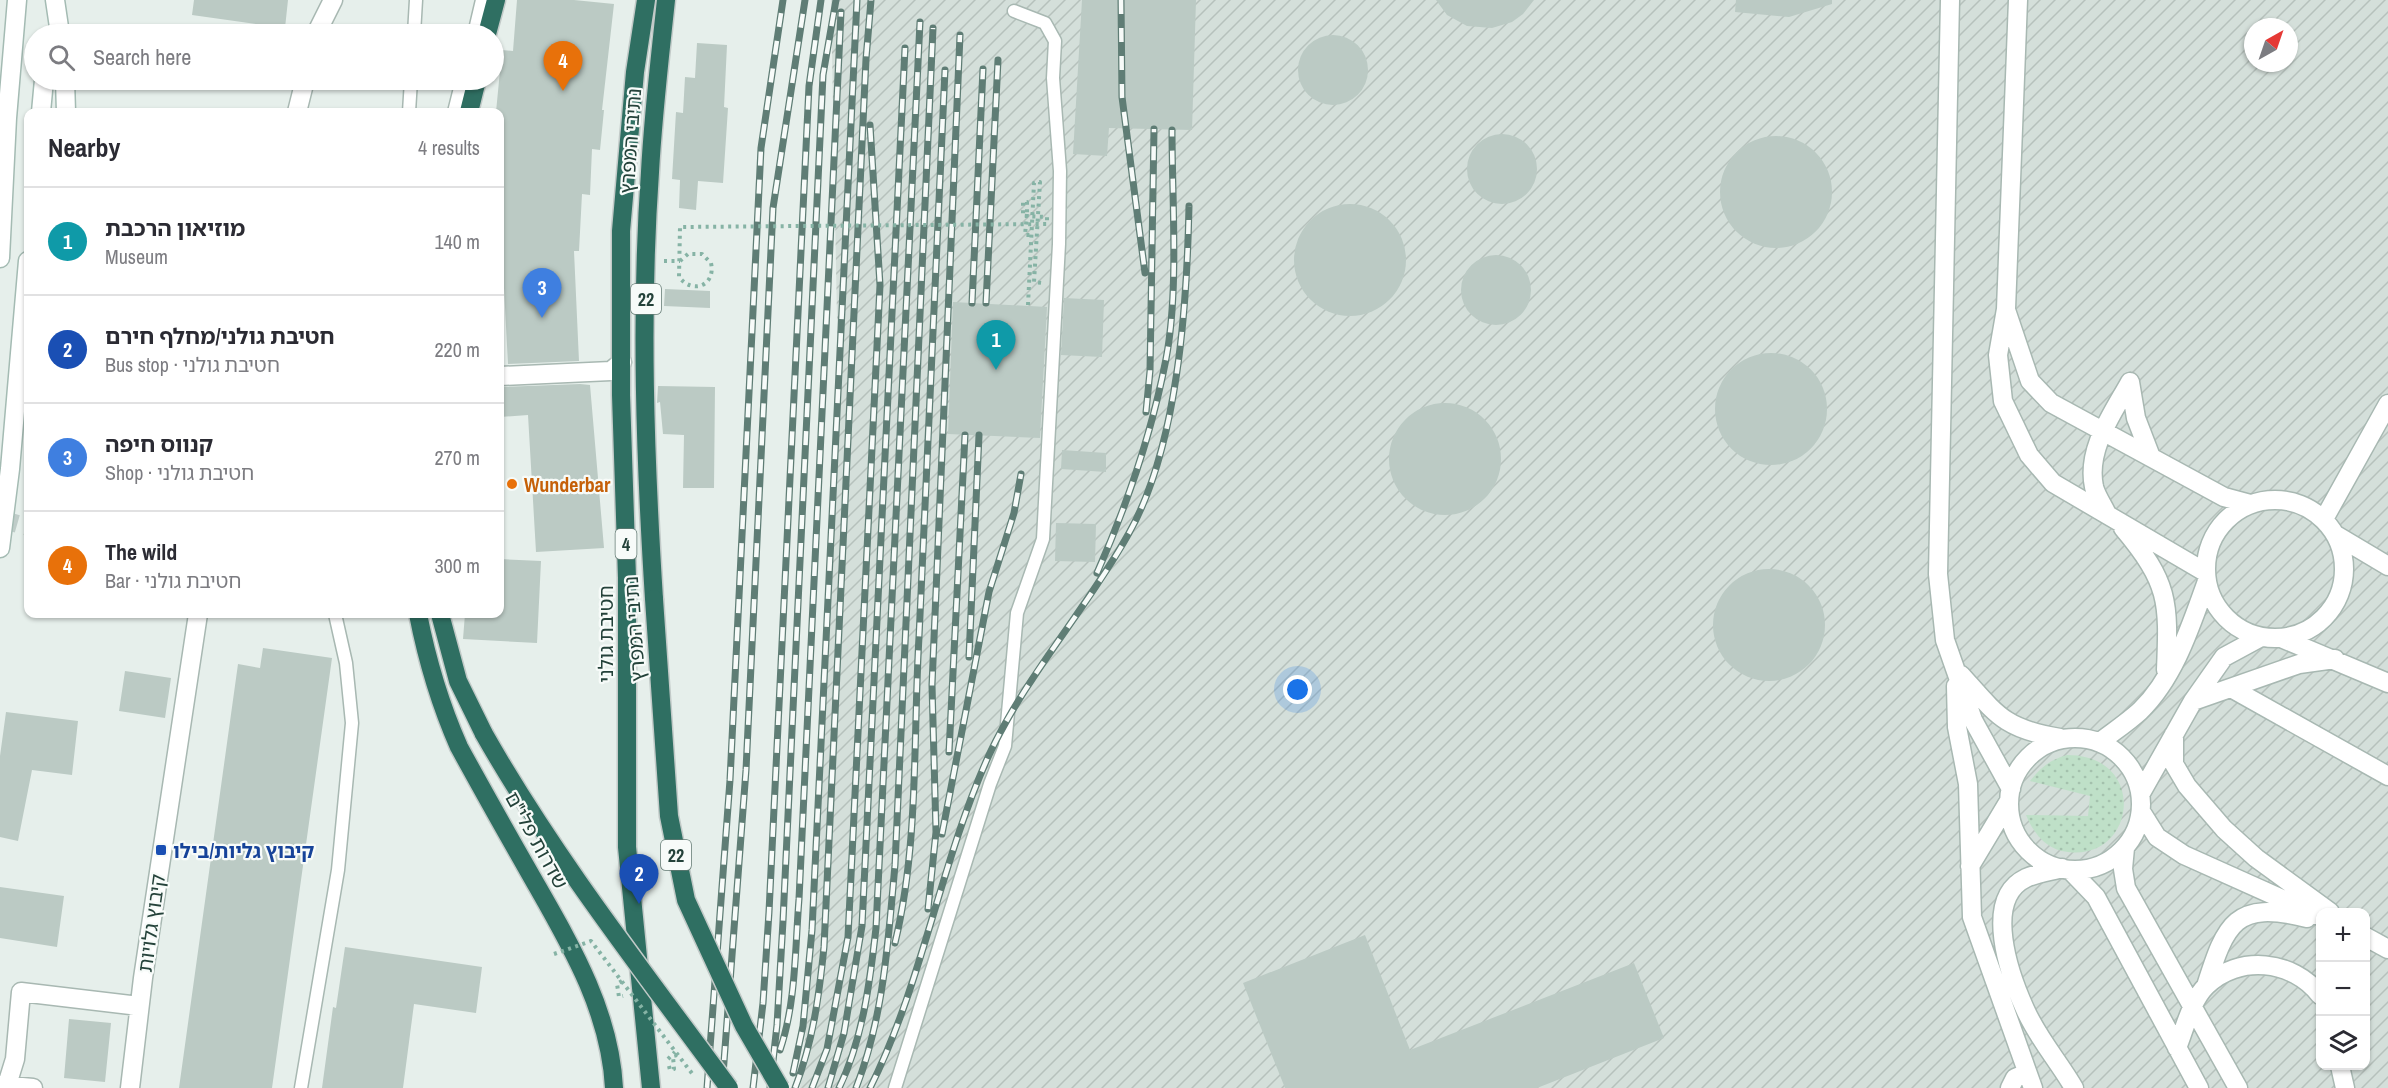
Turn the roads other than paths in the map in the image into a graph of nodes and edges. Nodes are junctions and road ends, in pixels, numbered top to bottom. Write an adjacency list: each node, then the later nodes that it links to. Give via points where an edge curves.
1 (17, 0): 21 (street)
2 (50, 0): 14 (street)
3 (55, 0): 15 (street)
4 (316, 0): 16 (street)
5 (333, 0): 17 (street)
6 (416, 0): 18 (lane)
7 (482, 0): 19 (lane)
8 (496, 0): 20 (highway)
9 (646, 0): 38 (highway, חטיבת גולני / 4, via 635,72 621,231)
10 (666, 0): 91 (highway, נתיבי המפרץ / 22, bridge, via 646,239 645,395 669,816 686,900 701,938)
11 (1950, 0): 57 (street, via 1938,574 1945,640)
12 (2018, 0): 37 (street)
13 (1014, 11): 92 (lane, via 1045,23 1055,41 1059,244 1043,539 1017,613 1005,746)
14 (49, 24)
15 (59, 24)
16 (317, 24)
17 (320, 24)
18 (415, 24)
19 (476, 24)
20 (490, 24)
21 (11, 63): 34 (street); 35 (street)
22 (43, 90): 28 (street)
23 (65, 90): 29 (street)
24 (302, 90): 30 (street)
25 (410, 90): 31 (lane)
26 (460, 90): 32 (lane)
27 (474, 90): 33 (highway)
28 (41, 108)
29 (66, 108)
30 (298, 108)
31 (409, 108)
32 (455, 108)
33 (470, 108)
34 (0, 117)
35 (0, 258)
36 (24, 307): 47 (street)
37 (2006, 309): 41 (street, via 2030,381 2051,403); 44 (street, via 1998,355 2003,401 2008,412 2030,455 2053,483)
38 (622, 362): 39 (street, via 611,371); 89 (highway, חטיבת גולני / 4, via 627,847)
39 (504, 376)
40 (2388, 404): 45 (street)
41 (2103, 431): 42 (street); 42 (street, via 2130,382 2136,418); 44 (street, via 2094,461 2094,487)
42 (2151, 457): 43 (street, via 2224,497)
43 (2250, 504): 45 (street, via 2281,499 2304,505); 49 (street, via 2218,527 2208,548)
44 (2110, 515): 49 (street); 58 (street, via 2148,557 2164,589 2168,623)
45 (2324, 519): 46 (street)
46 (2336, 535): 48 (street); 55 (street, via 2343,554 2341,593 2318,624)
47 (0, 548)
48 (2388, 566)
49 (2206, 577): 54 (street, via 2210,596 2223,616); 58 (street, via 2185,642)
50 (197, 618): 79 (street, קיבוץ גלויות)
51 (336, 618): 87 (lane, via 346,663 352,723 338,870)
52 (419, 618): 88 (highway, שדרות פלי"ם, via 450,727 565,936 594,999 606,1033)
53 (441, 618): 90 (highway, bridge, via 458,681 523,802 569,872)
54 (2261, 637): 55 (street); 61 (street, via 2224,657)
55 (2281, 638): 56 (street)
56 (2335, 659): 59 (street); 60 (street, via 2299,664)
57 (1955, 669): 63 (street, via 2000,718 2028,733); 67 (street, via 1973,720); 70 (street, via 1957,727 1968,784)
58 (2166, 675): 64 (street, via 2141,710)
59 (2388, 683)
60 (2230, 688): 61 (street); 65 (street)
61 (2193, 701): 62 (street)
62 (2174, 734): 66 (street); 72 (street, via 2174,764 2187,786 2224,829 2256,858)
63 (2061, 738): 64 (street); 67 (street, via 2027,757 2015,775)
64 (2100, 742): 66 (street, via 2125,759)
65 (2388, 776)
66 (2141, 793): 68 (street)
67 (2010, 795): 70 (street); 71 (street, via 2010,817 2018,837 2031,854 2049,865)
68 (2142, 813): 69 (street); 73 (street, via 2157,837 2184,855)
69 (2125, 848): 71 (street, via 2110,861 2091,869); 80 (street, via 2126,888)
70 (1970, 868): 83 (street, via 1972,917)
71 (2066, 869): 81 (street, via 2096,897); 94 (street, via 2025,879 2010,893 2001,915 2007,962 2026,1011)
72 (2325, 908)
73 (2316, 914)
74 (2316, 921): 77 (street, via 2260,911 2236,921 2221,939)
75 (2370, 939): 76 (street)
76 (2388, 949)
77 (2206, 986): 78 (street, via 2236,968 2260,964 2290,970); 80 (street)
78 (2316, 992)
79 (139, 1005): 84 (street, via 21,992 15,1059); 86 (street, קיבוץ גלויות)
80 (2193, 1007): 81 (street); 96 (street)
81 (2177, 1048): 95 (street)
82 (2341, 1070): 97 (street)
83 (2030, 1080): 93 (street, via 2015,1078)
84 (5, 1086): 85 (street)
85 (33, 1088)
86 (130, 1088)
87 (301, 1088)
88 (614, 1088)
89 (651, 1088)
90 (729, 1088)
91 (780, 1088)
92 (895, 1088)
93 (2010, 1088)
94 (2074, 1088)
95 (2199, 1088)
96 (2238, 1088)
97 (2345, 1088)

